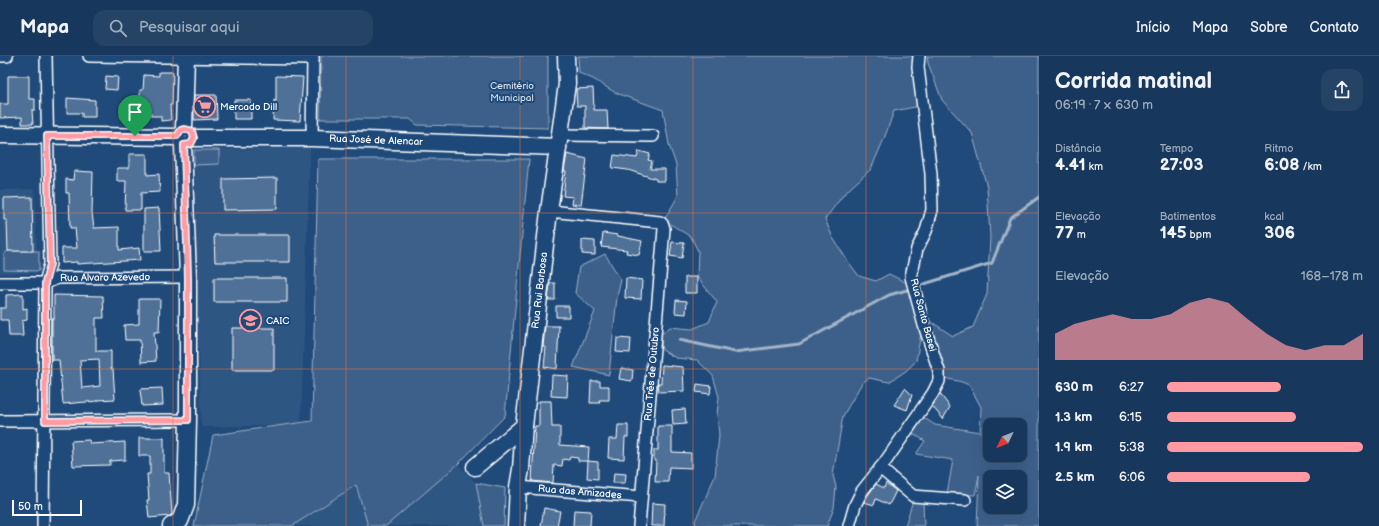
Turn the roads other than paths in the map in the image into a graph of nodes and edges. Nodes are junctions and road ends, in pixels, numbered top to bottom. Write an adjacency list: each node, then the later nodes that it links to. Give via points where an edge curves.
1 (0, 56): 2 (street)
2 (7, 56)
3 (46, 56): 10 (street)
4 (89, 56): 7 (street)
5 (566, 56): 14 (street, Rua Rui Barbosa, via 567,84)
6 (919, 56): 24 (street, Rua Santo Basei, via 918,67 931,174 932,210 917,249 911,277 939,381)
7 (186, 57): 8 (street); 12 (street)
8 (313, 58): 13 (street)
9 (0, 136): 10 (street, Rua José de Alencar)
10 (47, 136): 12 (street, Rua José de Alencar); 18 (street, via 50,264)
11 (653, 136): 14 (street, Rua José de Alencar)
12 (185, 137): 13 (street, Rua José de Alencar); 16 (street)
13 (312, 138): 14 (street, Rua José de Alencar)
14 (559, 141): 15 (street, Rua Rui Barbosa)
15 (549, 211): 22 (street, Rua Rui Barbosa); 26 (street, Rua Três de Outubro, via 660,222 664,229)
16 (188, 277): 18 (street, Rua Alvaro Azevedo, via 58,278); 19 (street)
17 (0, 283): 18 (street, Rua Alvaro Azevedo)
18 (45, 283): 21 (street)
19 (188, 420): 21 (street); 28 (street, via 186,505)
20 (0, 421): 21 (street)
21 (45, 421): 29 (street)
22 (524, 426): 23 (street); 25 (street, Rua Rui Barbosa)
23 (474, 467)
24 (880, 468): 27 (street, via 913,496); 32 (street, Rua Santo Basei, via 855,504)
25 (518, 487): 26 (street, Rua das Amizades); 30 (street, Rua Rui Barbosa)
26 (642, 497): 31 (street, Rua Três de Outubro)
27 (965, 500)
28 (176, 523)
29 (43, 526)
30 (516, 526)
31 (639, 526)
32 (849, 526)

